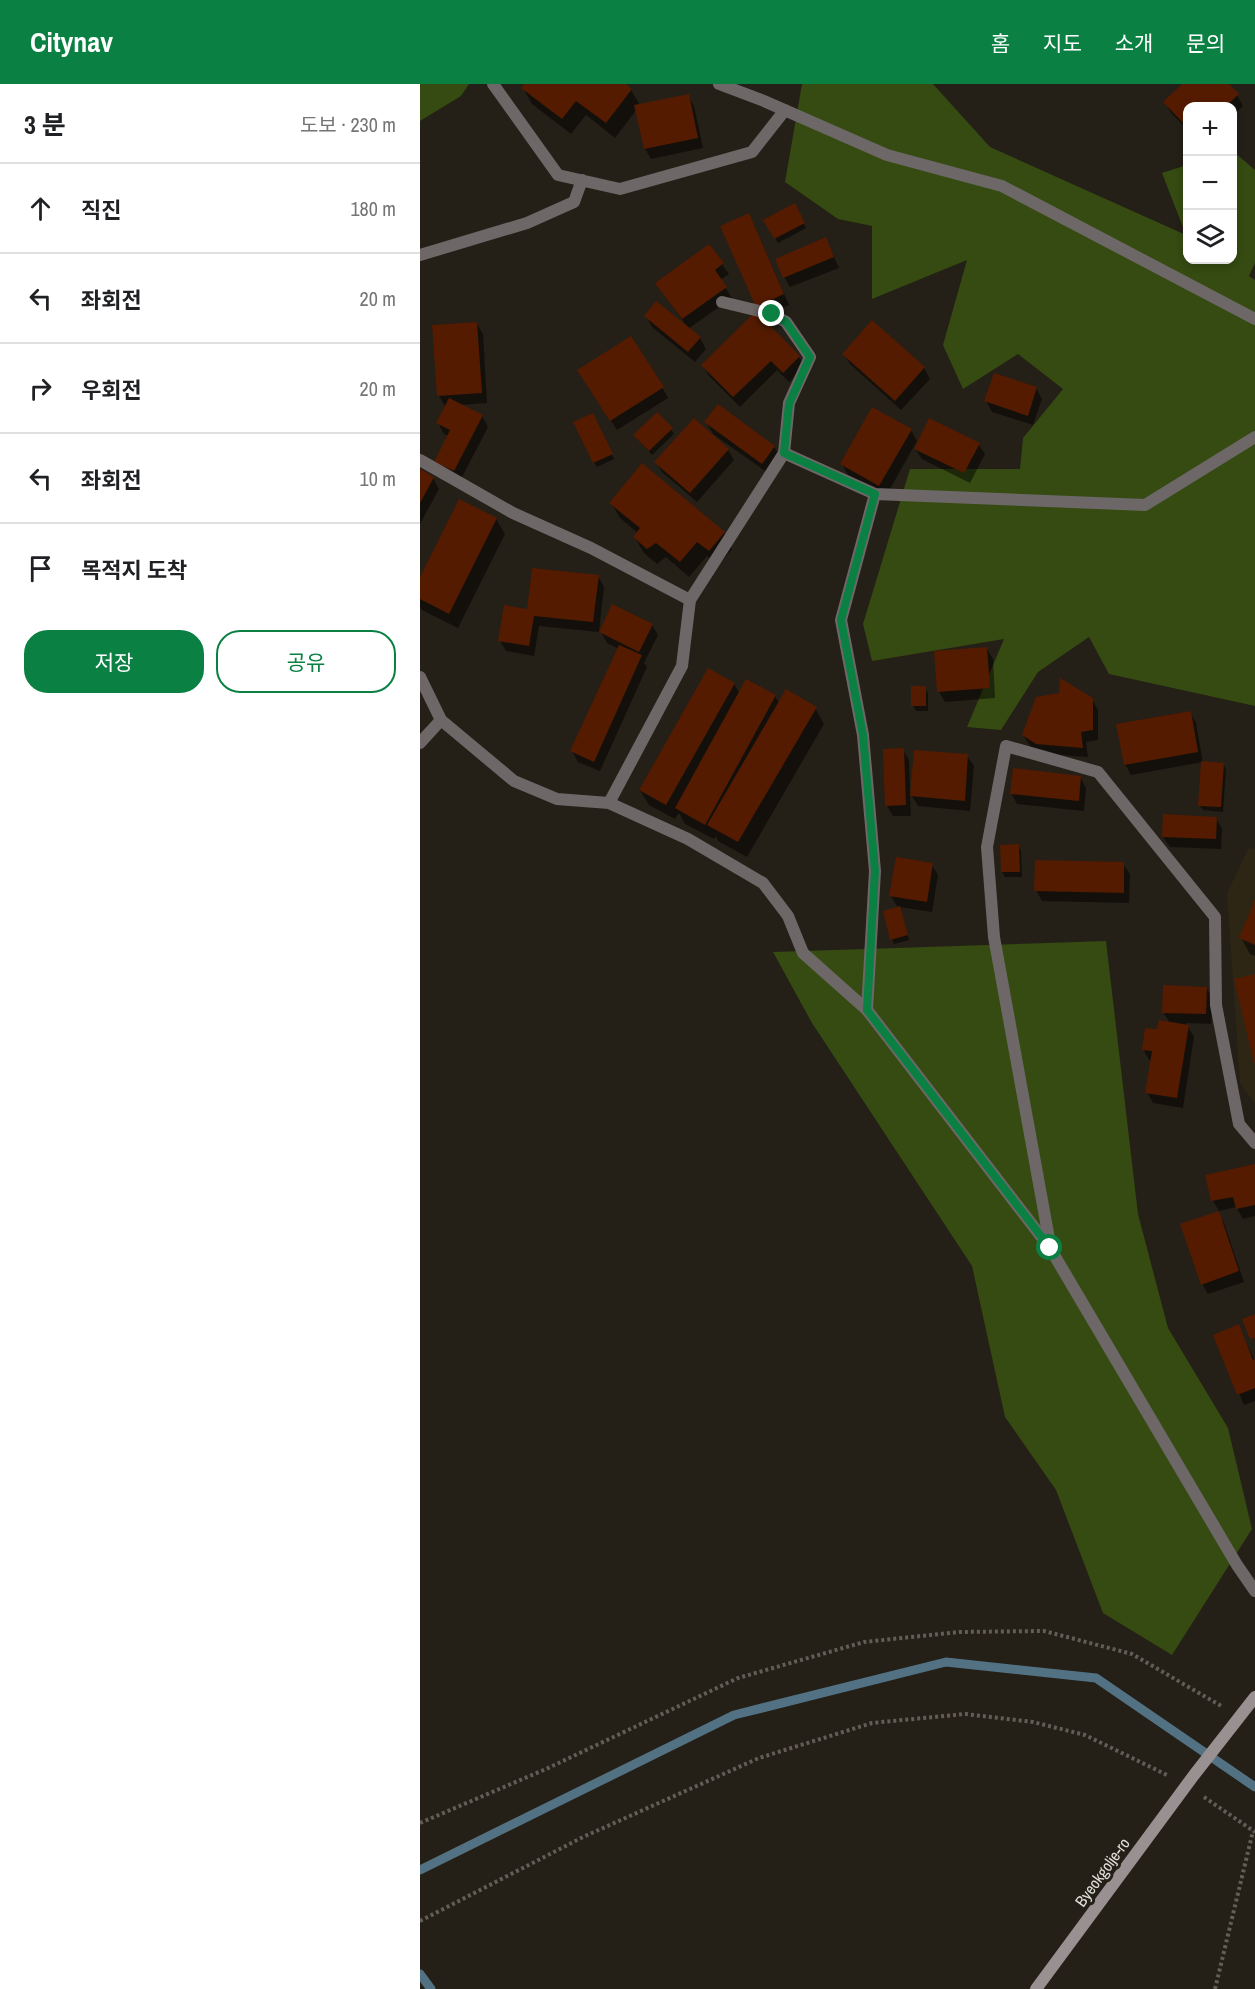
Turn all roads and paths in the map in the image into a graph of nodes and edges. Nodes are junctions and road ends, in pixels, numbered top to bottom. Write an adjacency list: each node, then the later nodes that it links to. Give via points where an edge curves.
1 (493, 84): 4 (street, via 558,175)
2 (719, 84): 3 (street)
3 (785, 110): 4 (street, via 752,152 620,189); 7 (street, via 887,155 1002,186)
4 (582, 180): 5 (street, via 574,202 527,223)
5 (420, 255)
6 (722, 302): 9 (street, via 772,314 786,322 810,357 789,404)
7 (1255, 319)
8 (1255, 437): 11 (street, via 1145,506)
9 (784, 453): 11 (street); 12 (street)
10 (420, 460): 12 (street, via 513,513)
11 (875, 494): 17 (street, via 841,620 863,735 875,871)
12 (690, 600): 16 (street, via 682,666)
13 (420, 677): 14 (street)
14 (441, 720): 15 (street); 16 (street, via 514,781 557,799)
15 (420, 743)
16 (609, 803): 17 (street, via 688,839 763,883 788,916 803,953)
17 (867, 1010): 19 (street)
18 (1255, 1143): 19 (street, via 1239,1124 1216,1005 1215,917 1098,772 1006,746 987,847 994,937)
19 (1050, 1248): 20 (street)
20 (1255, 1591)
21 (1255, 1697): 22 (street)
22 (1237, 1720): 23 (street, Byeokgolje-ro); 24 (path, via 1132,1654 1044,1631 959,1632 864,1642 738,1678 546,1769)
23 (1190, 1780): 25 (path); 26 (path, via 1085,1735 1033,1722 966,1714 872,1723 759,1758 583,1837); 27 (street, Byeokgolje-ro)
24 (420, 1823)
25 (1254, 1832): 28 (path)
26 (420, 1921)
27 (1036, 1989)
28 (1215, 1989)

